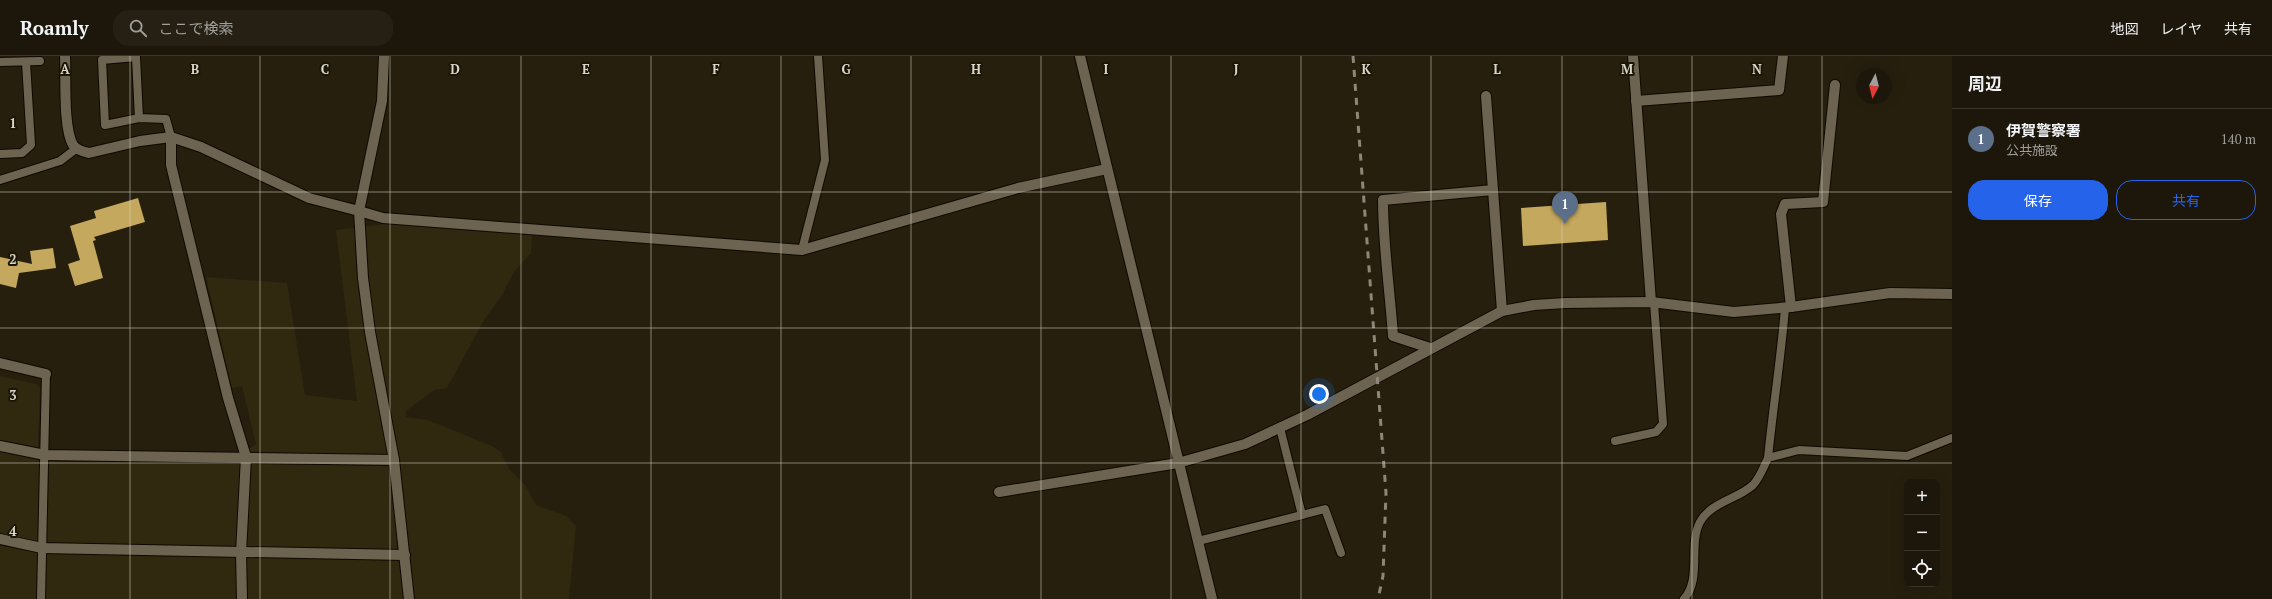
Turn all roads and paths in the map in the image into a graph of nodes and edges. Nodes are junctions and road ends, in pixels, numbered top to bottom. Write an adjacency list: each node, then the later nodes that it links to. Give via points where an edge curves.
1 (65, 56): 15 (street, via 68,128 73,144)
2 (384, 56): 20 (street, via 382,100)
3 (818, 56): 21 (lane, via 825,160)
4 (1080, 56): 17 (street)
5 (1633, 56): 12 (street)
6 (1783, 56): 12 (street, via 1779,90)
7 (40, 61): 9 (lane)
8 (0, 62): 9 (lane)
9 (26, 62): 16 (lane, via 31,145 22,153)
10 (1835, 85): 24 (street, via 1823,202 1785,204 1781,214)
11 (1486, 96): 19 (street)
12 (1636, 101): 23 (street)
13 (139, 118): 13 (lane, via 105,125 102,60 136,57); 14 (lane, via 166,119)
14 (171, 137): 15 (street, via 140,141 89,153); 20 (street, via 201,147 309,198); 36 (street, via 170,165 228,398)
15 (77, 148): 18 (lane, via 60,161)
16 (0, 154)
17 (1107, 169): 21 (street, via 1018,188); 39 (street)
18 (0, 180)
19 (1493, 190): 25 (street); 26 (street, via 1383,200 1383,244 1393,336)
20 (359, 211): 21 (street, via 383,218); 38 (street, via 363,278 370,332)
21 (802, 250)
22 (1952, 294): 24 (street, via 1890,293)
23 (1652, 302): 24 (street, via 1734,312); 25 (street, via 1565,303); 33 (lane, via 1662,424 1656,432)
24 (1788, 308): 37 (lane)
25 (1502, 311): 26 (street)
26 (1430, 348): 31 (street)
27 (0, 359): 29 (lane)
28 (0, 363): 29 (street)
29 (13, 366): 30 (street)
30 (46, 374): 35 (lane)
31 (1280, 428): 39 (street, via 1245,444); 41 (lane)
32 (1952, 438): 37 (lane, via 1907,456 1799,450)
33 (1615, 441)
34 (0, 446): 35 (street)
35 (45, 455): 36 (street); 44 (lane)
36 (246, 457): 38 (street); 45 (street)
37 (1768, 458): 52 (lane, via 1754,484 1710,510 1701,520 1695,534 1692,581 1689,594)
38 (394, 460): 47 (street)
39 (1178, 463): 40 (street); 43 (street)
40 (999, 492)
41 (1302, 515): 43 (lane); 46 (lane, via 1325,508)
42 (0, 539): 44 (street)
43 (1198, 541): 51 (street)
44 (42, 548): 45 (street); 48 (lane)
45 (241, 553): 47 (street); 49 (street)
46 (1341, 553)
47 (405, 555): 50 (street)
48 (41, 599)
49 (242, 599)
50 (408, 599)
51 (1212, 599)
52 (1684, 599)

